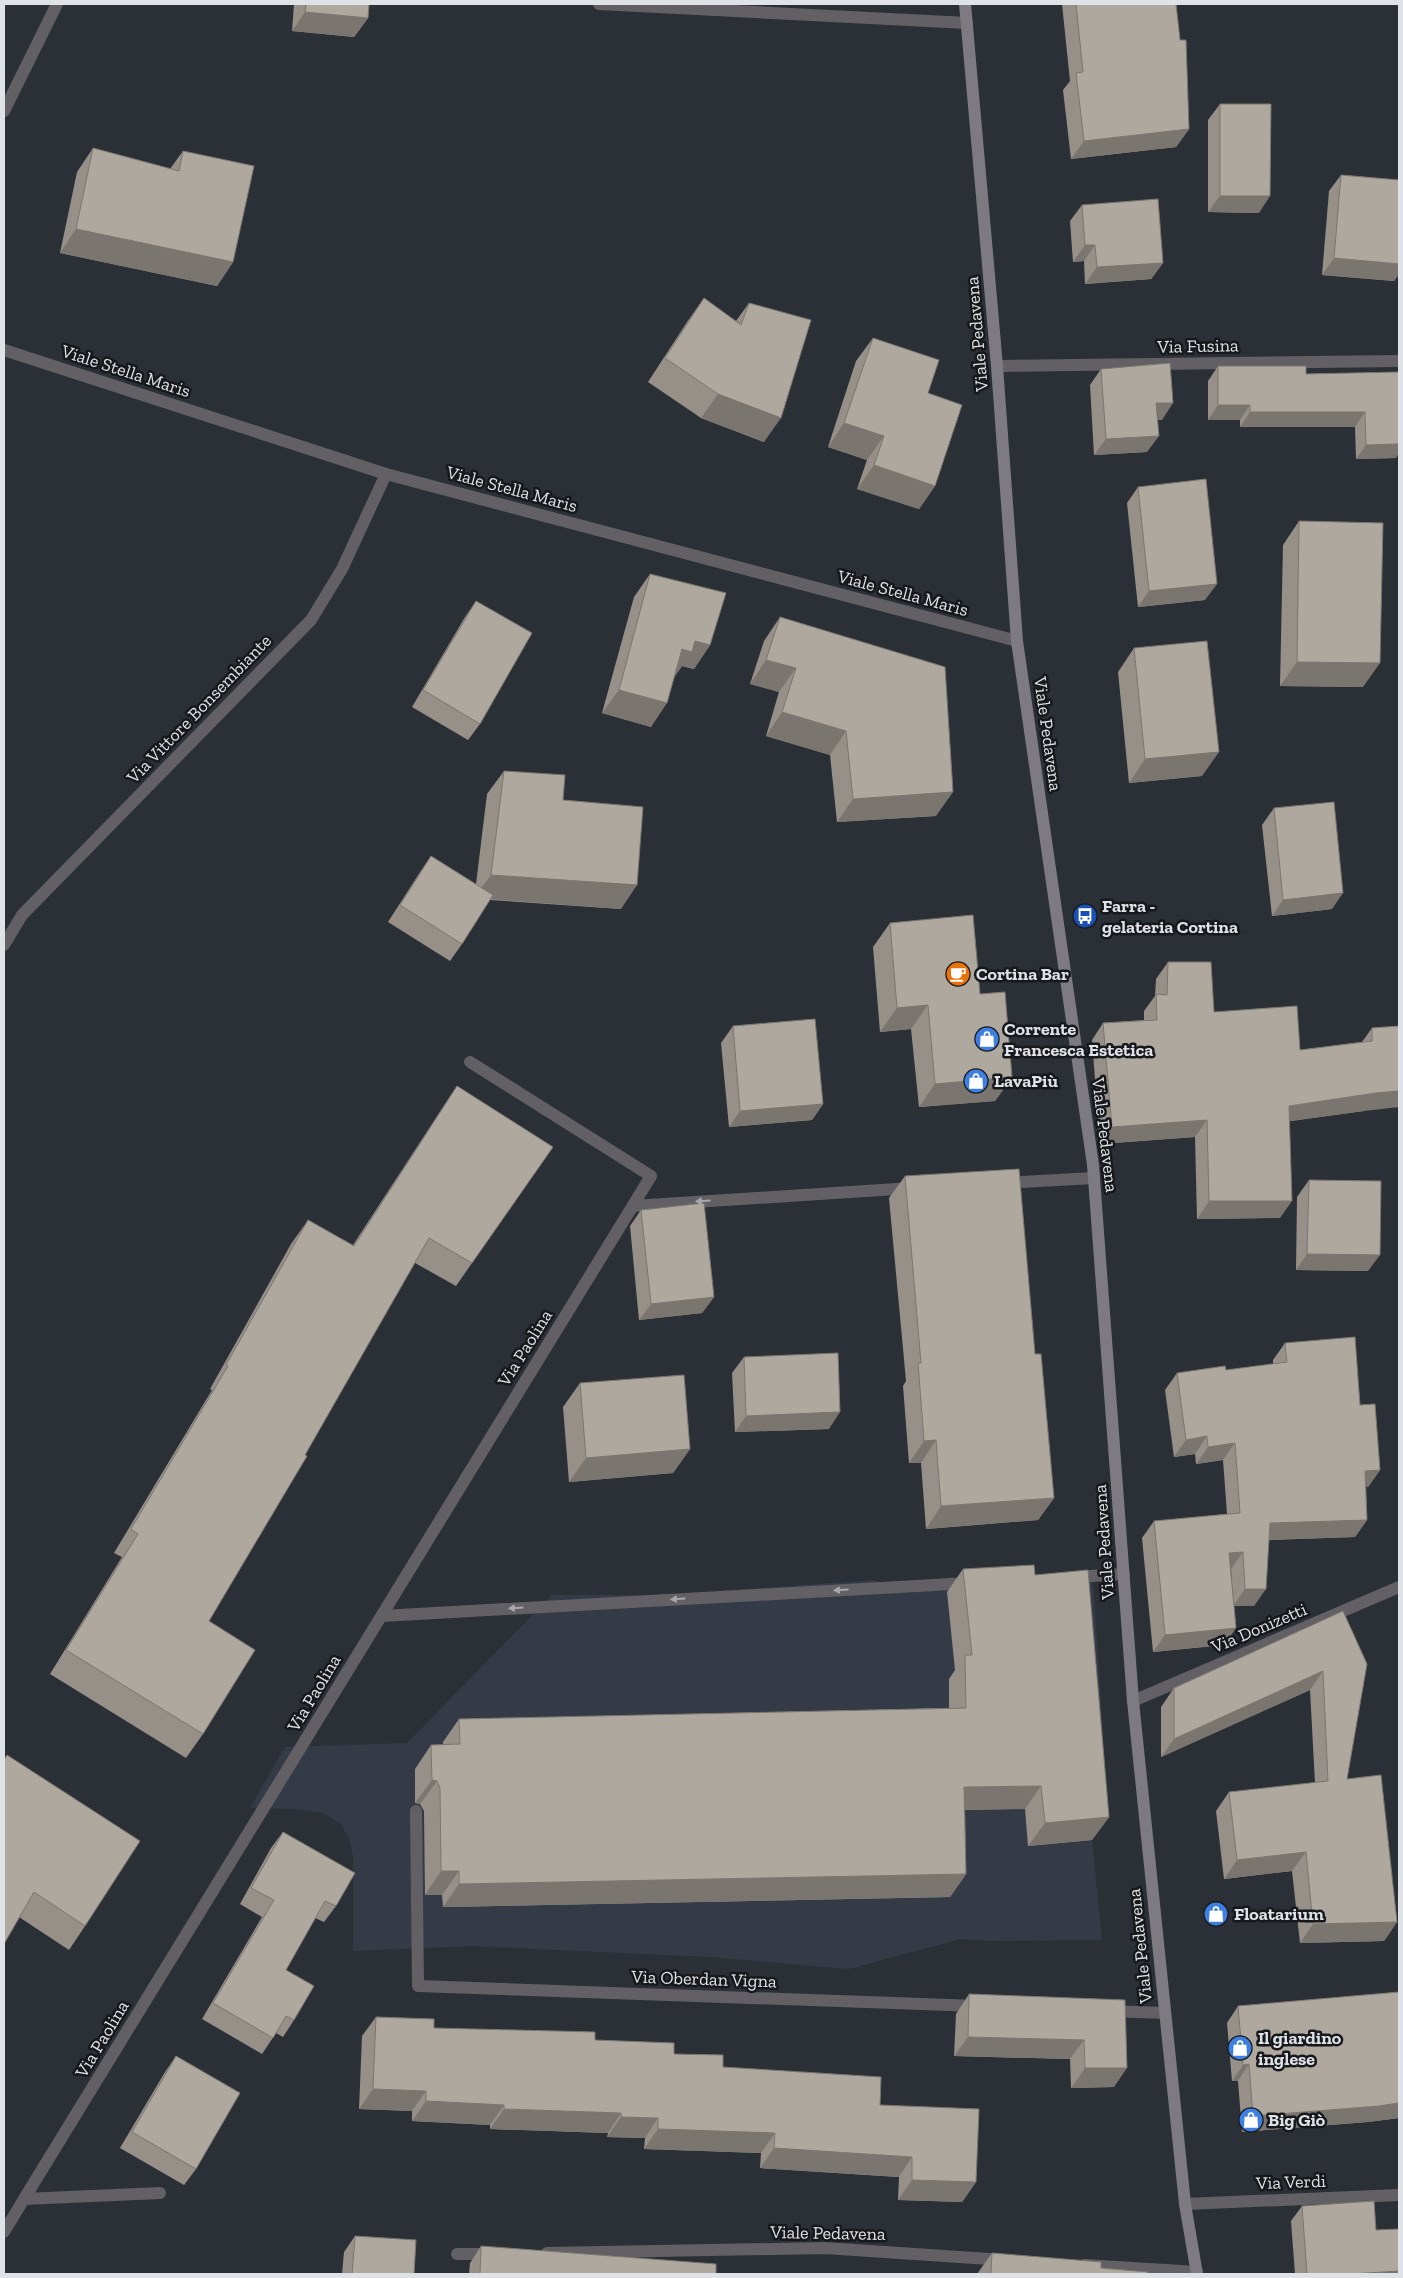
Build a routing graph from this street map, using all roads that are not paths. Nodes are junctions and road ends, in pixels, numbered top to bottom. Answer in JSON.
{"nodes":[{"id":1,"x":58,"y":4,"type":"edge"},
{"id":2,"x":599,"y":4,"type":"edge"},
{"id":3,"x":965,"y":4,"type":"edge"},
{"id":4,"x":967,"y":22,"type":"junction"},
{"id":5,"x":4,"y":111,"type":"edge"},
{"id":6,"x":4,"y":350,"type":"edge"},
{"id":7,"x":1399,"y":361,"type":"edge"},
{"id":8,"x":997,"y":366,"type":"junction"},
{"id":9,"x":386,"y":474,"type":"junction"},
{"id":10,"x":1017,"y":641,"type":"junction"},
{"id":11,"x":4,"y":945,"type":"edge"},
{"id":12,"x":470,"y":1062,"type":"dead end"},
{"id":13,"x":1094,"y":1178,"type":"junction"},
{"id":14,"x":986,"y":1184,"type":"edge"},
{"id":15,"x":928,"y":1188,"type":"edge"},
{"id":16,"x":633,"y":1206,"type":"junction"},
{"id":17,"x":1124,"y":1574,"type":"junction"},
{"id":18,"x":1065,"y":1578,"type":"edge"},
{"id":19,"x":977,"y":1582,"type":"edge"},
{"id":20,"x":1399,"y":1587,"type":"edge"},
{"id":21,"x":382,"y":1616,"type":"junction"},
{"id":22,"x":1133,"y":1701,"type":"junction"},
{"id":23,"x":416,"y":1811,"type":"dead end"},
{"id":24,"x":986,"y":2007,"type":"edge"},
{"id":25,"x":1095,"y":2010,"type":"edge"},
{"id":26,"x":1165,"y":2013,"type":"junction"},
{"id":27,"x":160,"y":2193,"type":"dead end"},
{"id":28,"x":1399,"y":2195,"type":"edge"},
{"id":29,"x":24,"y":2199,"type":"junction"},
{"id":30,"x":1185,"y":2204,"type":"junction"},
{"id":31,"x":4,"y":2232,"type":"edge"},
{"id":32,"x":507,"y":2253,"type":"edge"},
{"id":33,"x":537,"y":2253,"type":"edge"},
{"id":34,"x":457,"y":2254,"type":"dead end"},
{"id":35,"x":1021,"y":2260,"type":"edge"},
{"id":36,"x":1070,"y":2264,"type":"edge"},
{"id":37,"x":1197,"y":2273,"type":"edge"}],
"edges":[{"from":1,"to":5,"type":"street"},
{"from":2,"to":4,"type":"street"},
{"from":3,"to":4,"type":"main road","name":"Viale Pedavena"},
{"from":4,"to":8,"type":"main road","name":"Viale Pedavena"},
{"from":6,"to":9,"type":"street","name":"Viale Stella Maris"},
{"from":7,"to":8,"type":"street","name":"Via Fusina"},
{"from":8,"to":10,"type":"main road","name":"Viale Pedavena"},
{"from":9,"to":10,"type":"street","name":"Viale Stella Maris"},
{"from":9,"to":11,"type":"street","name":"Via Vittore Bonsembiante"},
{"from":10,"to":13,"type":"main road","name":"Viale Pedavena"},
{"from":12,"to":16,"type":"street","name":"Via Paolina"},
{"from":13,"to":14,"type":"street"},
{"from":13,"to":17,"type":"main road","name":"Viale Pedavena"},
{"from":15,"to":16,"type":"street","one_way":true},
{"from":16,"to":21,"type":"street","name":"Via Paolina"},
{"from":17,"to":18,"type":"street"},
{"from":17,"to":22,"type":"main road","name":"Viale Pedavena"},
{"from":19,"to":21,"type":"street","one_way":true},
{"from":20,"to":22,"type":"street","name":"Via Donizetti"},
{"from":21,"to":29,"type":"street","name":"Via Paolina"},
{"from":22,"to":26,"type":"main road","name":"Viale Pedavena"},
{"from":23,"to":24,"type":"street","name":"Via Oberdan Vigna"},
{"from":25,"to":26,"type":"street"},
{"from":26,"to":30,"type":"main road","name":"Viale Pedavena"},
{"from":27,"to":29,"type":"street"},
{"from":28,"to":30,"type":"street","name":"Via Verdi"},
{"from":29,"to":31,"type":"street","name":"Via Paolina"},
{"from":30,"to":37,"type":"main road","name":"Viale Pedavena"},
{"from":32,"to":34,"type":"street"},
{"from":33,"to":35,"type":"street","name":"Viale Pedavena"},
{"from":36,"to":37,"type":"street","name":"Viale Pedavena"}]}
